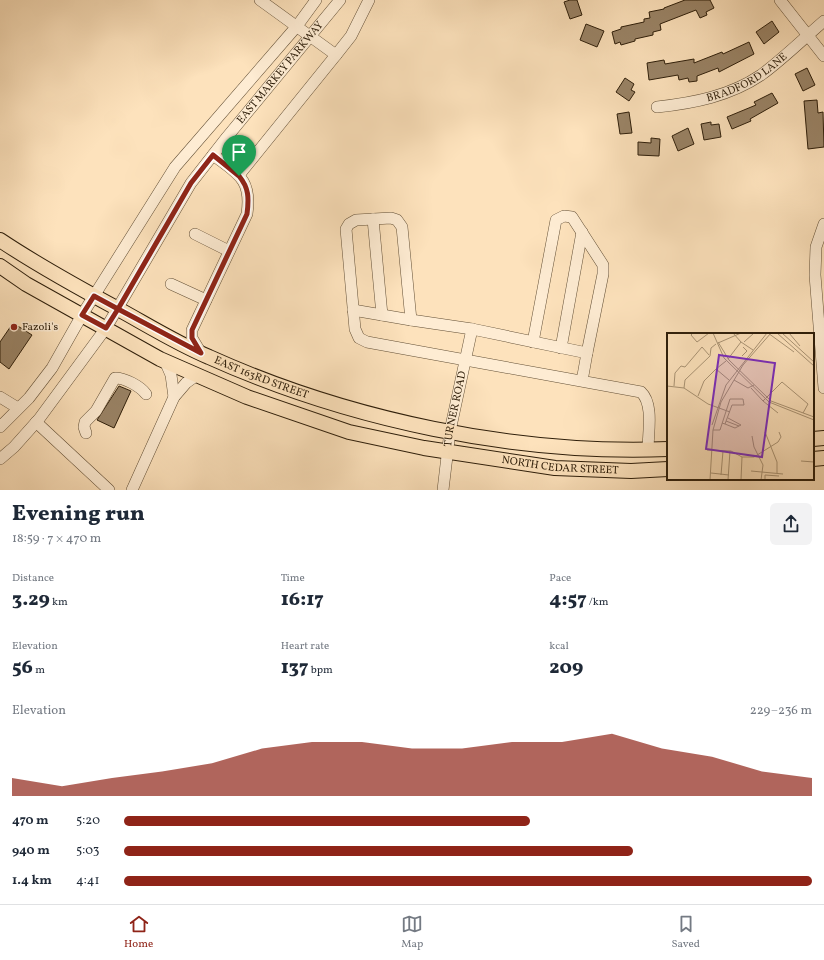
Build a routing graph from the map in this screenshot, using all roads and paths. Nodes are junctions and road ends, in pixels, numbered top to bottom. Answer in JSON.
{"nodes":[{"id":1,"x":260,"y":0,"type":"edge"},
{"id":2,"x":316,"y":0,"type":"edge"},
{"id":3,"x":340,"y":0,"type":"edge"},
{"id":4,"x":369,"y":0,"type":"edge"},
{"id":5,"x":780,"y":0,"type":"edge"},
{"id":6,"x":824,"y":21,"type":"edge"},
{"id":7,"x":297,"y":26,"type":"junction"},
{"id":8,"x":310,"y":35,"type":"junction"},
{"id":9,"x":808,"y":35,"type":"junction"},
{"id":10,"x":336,"y":55,"type":"junction"},
{"id":11,"x":824,"y":56,"type":"edge"},
{"id":12,"x":657,"y":107,"type":"dead end"},
{"id":13,"x":213,"y":155,"type":"junction"},
{"id":14,"x":239,"y":176,"type":"junction"},
{"id":15,"x":374,"y":219,"type":"junction"},
{"id":16,"x":824,"y":224,"type":"edge"},
{"id":17,"x":582,"y":232,"type":"junction"},
{"id":18,"x":195,"y":234,"type":"dead end"},
{"id":19,"x":0,"y":240,"type":"edge"},
{"id":20,"x":229,"y":251,"type":"junction"},
{"id":21,"x":0,"y":266,"type":"edge"},
{"id":22,"x":820,"y":278,"type":"edge"},
{"id":23,"x":171,"y":284,"type":"dead end"},
{"id":24,"x":94,"y":296,"type":"junction"},
{"id":25,"x":206,"y":300,"type":"junction"},
{"id":26,"x":118,"y":309,"type":"junction"},
{"id":27,"x":354,"y":310,"type":"junction"},
{"id":28,"x":82,"y":315,"type":"junction"},
{"id":29,"x":382,"y":315,"type":"junction"},
{"id":30,"x":411,"y":320,"type":"junction"},
{"id":31,"x":106,"y":328,"type":"junction"},
{"id":32,"x":472,"y":329,"type":"junction"},
{"id":33,"x":533,"y":342,"type":"junction"},
{"id":34,"x":822,"y":342,"type":"edge"},
{"id":35,"x":561,"y":348,"type":"junction"},
{"id":36,"x":201,"y":353,"type":"junction"},
{"id":37,"x":587,"y":353,"type":"junction"},
{"id":38,"x":466,"y":360,"type":"junction"},
{"id":39,"x":165,"y":361,"type":"junction"},
{"id":40,"x":197,"y":375,"type":"junction"},
{"id":41,"x":582,"y":381,"type":"junction"},
{"id":42,"x":824,"y":388,"type":"edge"},
{"id":43,"x":146,"y":394,"type":"dead end"},
{"id":44,"x":0,"y":397,"type":"edge"},
{"id":45,"x":174,"y":397,"type":"junction"},
{"id":46,"x":18,"y":408,"type":"junction"},
{"id":47,"x":36,"y":422,"type":"junction"},
{"id":48,"x":0,"y":427,"type":"edge"},
{"id":49,"x":452,"y":431,"type":"junction"},
{"id":50,"x":86,"y":433,"type":"dead end"},
{"id":51,"x":824,"y":438,"type":"edge"},
{"id":52,"x":814,"y":439,"type":"edge"},
{"id":53,"x":667,"y":449,"type":"edge"},
{"id":54,"x":648,"y":450,"type":"junction"},
{"id":55,"x":450,"y":453,"type":"junction"},
{"id":56,"x":824,"y":458,"type":"edge"},
{"id":57,"x":0,"y":459,"type":"edge"},
{"id":58,"x":814,"y":459,"type":"edge"},
{"id":59,"x":667,"y":469,"type":"edge"},
{"id":60,"x":109,"y":490,"type":"edge"},
{"id":61,"x":132,"y":490,"type":"edge"},
{"id":62,"x":443,"y":490,"type":"edge"}],
"edges":[{"from":1,"to":7,"type":"street"},
{"from":2,"to":7,"type":"street","name":"EAST MARKEY PARKWAY"},
{"from":3,"to":8,"type":"street","name":"EAST MARKEY PARKWAY"},
{"from":4,"to":10,"type":"street"},
{"from":5,"to":9,"type":"street"},
{"from":6,"to":9,"type":"street","name":"BRADFORD LANE"},
{"from":7,"to":8,"type":"street"},
{"from":7,"to":24,"type":"street","name":"EAST MARKEY PARKWAY"},
{"from":8,"to":10,"type":"street"},
{"from":8,"to":13,"type":"street","name":"EAST MARKEY PARKWAY"},
{"from":9,"to":11,"type":"street"},
{"from":9,"to":12,"type":"street","name":"BRADFORD LANE"},
{"from":10,"to":14,"type":"street"},
{"from":13,"to":14,"type":"street"},
{"from":13,"to":26,"type":"street","name":"EAST MARKEY PARKWAY"},
{"from":14,"to":20,"type":"street"},
{"from":15,"to":27,"type":"street"},
{"from":15,"to":29,"type":"street"},
{"from":15,"to":30,"type":"street"},
{"from":16,"to":22,"type":"street"},
{"from":17,"to":33,"type":"street"},
{"from":17,"to":35,"type":"street"},
{"from":17,"to":37,"type":"street"},
{"from":18,"to":20,"type":"street"},
{"from":19,"to":24,"type":"main road","name":"EAST 163RD STREET"},
{"from":20,"to":25,"type":"street"},
{"from":21,"to":28,"type":"main road","name":"EAST 163RD STREET"},
{"from":22,"to":34,"type":"street"},
{"from":23,"to":25,"type":"street"},
{"from":24,"to":26,"type":"main road","name":"EAST 163RD STREET"},
{"from":24,"to":28,"type":"street","name":"EAST MARKEY PARKWAY"},
{"from":25,"to":36,"type":"street"},
{"from":26,"to":31,"type":"street","name":"EAST MARKEY PARKWAY"},
{"from":26,"to":36,"type":"main road","name":"EAST 163RD STREET"},
{"from":27,"to":29,"type":"street"},
{"from":27,"to":38,"type":"street"},
{"from":28,"to":31,"type":"main road","name":"EAST 163RD STREET"},
{"from":28,"to":46,"type":"street","name":"EAST MARKEY PARKWAY"},
{"from":29,"to":30,"type":"street"},
{"from":30,"to":32,"type":"street"},
{"from":31,"to":39,"type":"main road","name":"EAST 163RD STREET"},
{"from":31,"to":47,"type":"street","name":"EAST MARKEY PARKWAY"},
{"from":32,"to":33,"type":"street"},
{"from":32,"to":38,"type":"street","name":"TURNER ROAD"},
{"from":33,"to":35,"type":"street"},
{"from":34,"to":42,"type":"street"},
{"from":35,"to":37,"type":"street"},
{"from":36,"to":49,"type":"main road","name":"EAST 163RD STREET"},
{"from":37,"to":41,"type":"street"},
{"from":38,"to":41,"type":"street"},
{"from":38,"to":49,"type":"street","name":"TURNER ROAD"},
{"from":39,"to":40,"type":"main road","name":"EAST 163RD STREET"},
{"from":39,"to":45,"type":"street"},
{"from":40,"to":45,"type":"street"},
{"from":40,"to":55,"type":"main road","name":"EAST 163RD STREET"},
{"from":41,"to":54,"type":"street"},
{"from":43,"to":50,"type":"street"},
{"from":44,"to":46,"type":"street"},
{"from":45,"to":61,"type":"street"},
{"from":46,"to":48,"type":"street","name":"EAST MARKEY PARKWAY"},
{"from":47,"to":57,"type":"street","name":"EAST MARKEY PARKWAY"},
{"from":47,"to":60,"type":"street"},
{"from":49,"to":54,"type":"main road","name":"NORTH CEDAR STREET"},
{"from":49,"to":55,"type":"street","name":"TURNER ROAD"},
{"from":51,"to":52,"type":"main road"},
{"from":53,"to":54,"type":"main road","name":"NORTH CEDAR STREET"},
{"from":55,"to":59,"type":"main road","name":"NORTH CEDAR STREET"},
{"from":55,"to":62,"type":"street","name":"TURNER ROAD"},
{"from":56,"to":58,"type":"main road"}]}
